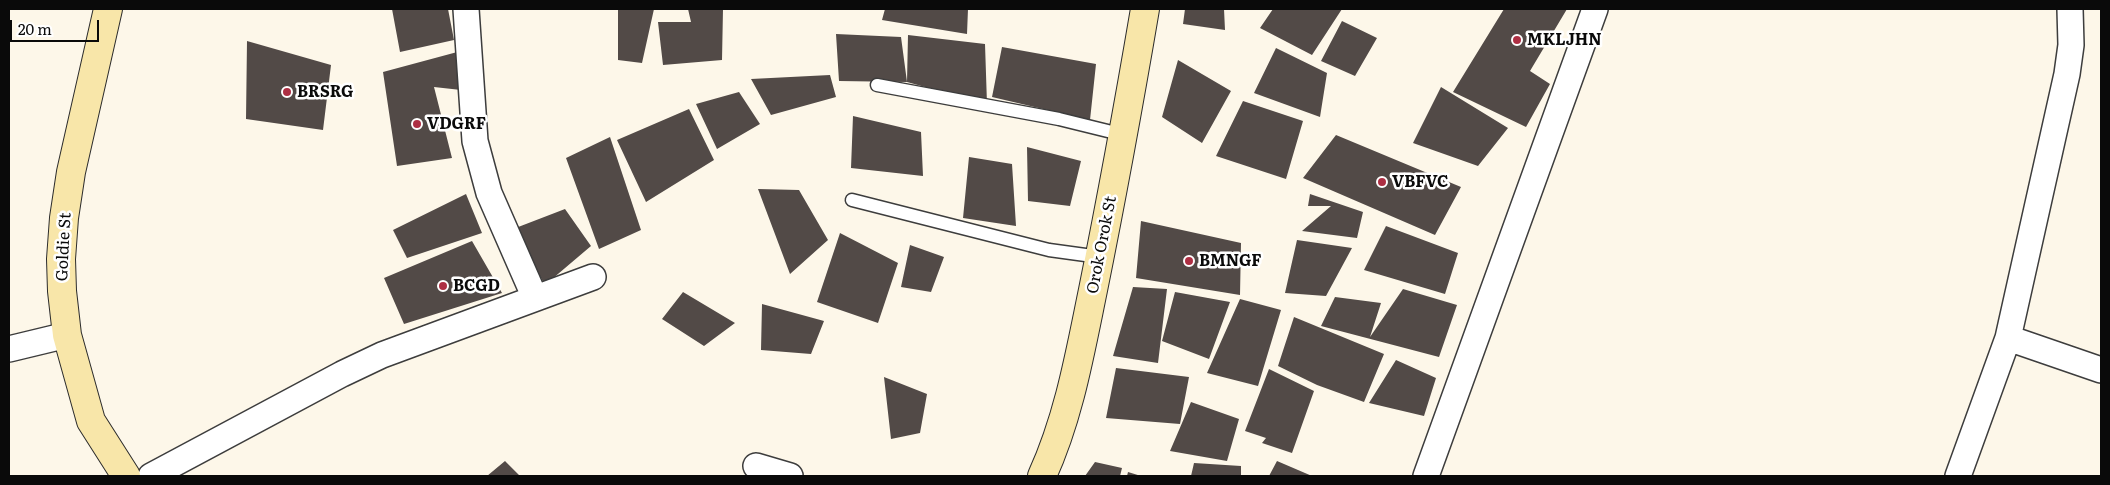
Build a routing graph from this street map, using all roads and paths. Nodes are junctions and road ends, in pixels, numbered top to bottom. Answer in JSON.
{"nodes":[{"id":1,"x":108,"y":9,"type":"edge"},
{"id":2,"x":466,"y":9,"type":"edge"},
{"id":3,"x":1145,"y":9,"type":"edge"},
{"id":4,"x":1595,"y":9,"type":"edge"},
{"id":5,"x":2070,"y":9,"type":"edge"},
{"id":6,"x":877,"y":85,"type":"dead end"},
{"id":7,"x":1124,"y":135,"type":"junction"},
{"id":8,"x":852,"y":200,"type":"dead end"},
{"id":9,"x":1100,"y":257,"type":"junction"},
{"id":10,"x":592,"y":277,"type":"dead end"},
{"id":11,"x":536,"y":298,"type":"junction"},
{"id":12,"x":68,"y":335,"type":"junction"},
{"id":13,"x":2008,"y":338,"type":"junction"},
{"id":14,"x":9,"y":349,"type":"edge"},
{"id":15,"x":2101,"y":370,"type":"edge"},
{"id":16,"x":756,"y":466,"type":"dead end"},
{"id":17,"x":126,"y":476,"type":"edge"},
{"id":18,"x":151,"y":476,"type":"edge"},
{"id":19,"x":790,"y":476,"type":"edge"},
{"id":20,"x":1042,"y":476,"type":"edge"},
{"id":21,"x":1426,"y":476,"type":"edge"},
{"id":22,"x":1958,"y":476,"type":"edge"}],
"edges":[{"from":1,"to":12,"type":"street","name":"Goldie St"},
{"from":2,"to":11,"type":"street"},
{"from":3,"to":7,"type":"street","name":"Orok Orok St"},
{"from":4,"to":21,"type":"street"},
{"from":5,"to":13,"type":"street"},
{"from":6,"to":7,"type":"lane"},
{"from":7,"to":9,"type":"street","name":"Orok Orok St"},
{"from":8,"to":9,"type":"lane"},
{"from":9,"to":20,"type":"street","name":"Orok Orok St"},
{"from":10,"to":11,"type":"street"},
{"from":11,"to":18,"type":"street"},
{"from":12,"to":14,"type":"street"},
{"from":12,"to":17,"type":"street","name":"Goldie St"},
{"from":13,"to":15,"type":"street"},
{"from":13,"to":22,"type":"street"},
{"from":16,"to":19,"type":"street"}]}
